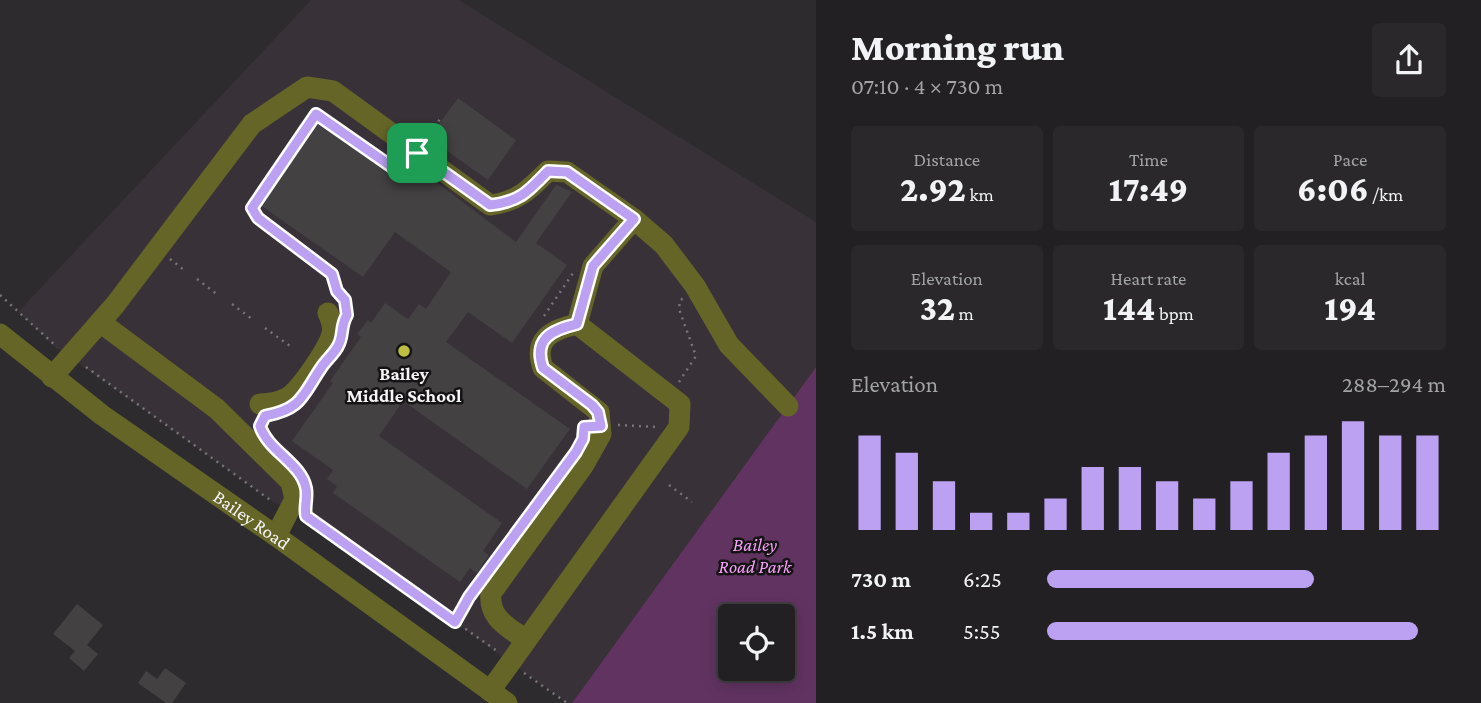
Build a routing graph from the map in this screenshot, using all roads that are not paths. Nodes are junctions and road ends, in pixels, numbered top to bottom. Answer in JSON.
{"nodes":[{"id":1,"x":634,"y":219,"type":"junction"},
{"id":2,"x":337,"y":314,"type":"road end"},
{"id":3,"x":100,"y":322,"type":"junction"},
{"id":4,"x":577,"y":324,"type":"junction"},
{"id":5,"x":0,"y":334,"type":"edge"},
{"id":6,"x":52,"y":377,"type":"junction"},
{"id":7,"x":788,"y":406,"type":"dead end"},
{"id":8,"x":240,"y":430,"type":"junction"},
{"id":9,"x":276,"y":536,"type":"junction"},
{"id":10,"x":527,"y":640,"type":"junction"},
{"id":11,"x":499,"y":697,"type":"edge"}],
"edges":[{"from":1,"to":3,"type":"street"},
{"from":1,"to":4,"type":"street"},
{"from":1,"to":7,"type":"street"},
{"from":2,"to":8,"type":"street"},
{"from":3,"to":6,"type":"street"},
{"from":3,"to":8,"type":"street"},
{"from":4,"to":10,"type":"street"},
{"from":4,"to":10,"type":"street"},
{"from":5,"to":6,"type":"street","name":"Bailey Road"},
{"from":6,"to":9,"type":"street","name":"Bailey Road"},
{"from":8,"to":9,"type":"street"},
{"from":9,"to":11,"type":"street","name":"Bailey Road"},
{"from":10,"to":11,"type":"street"}]}
